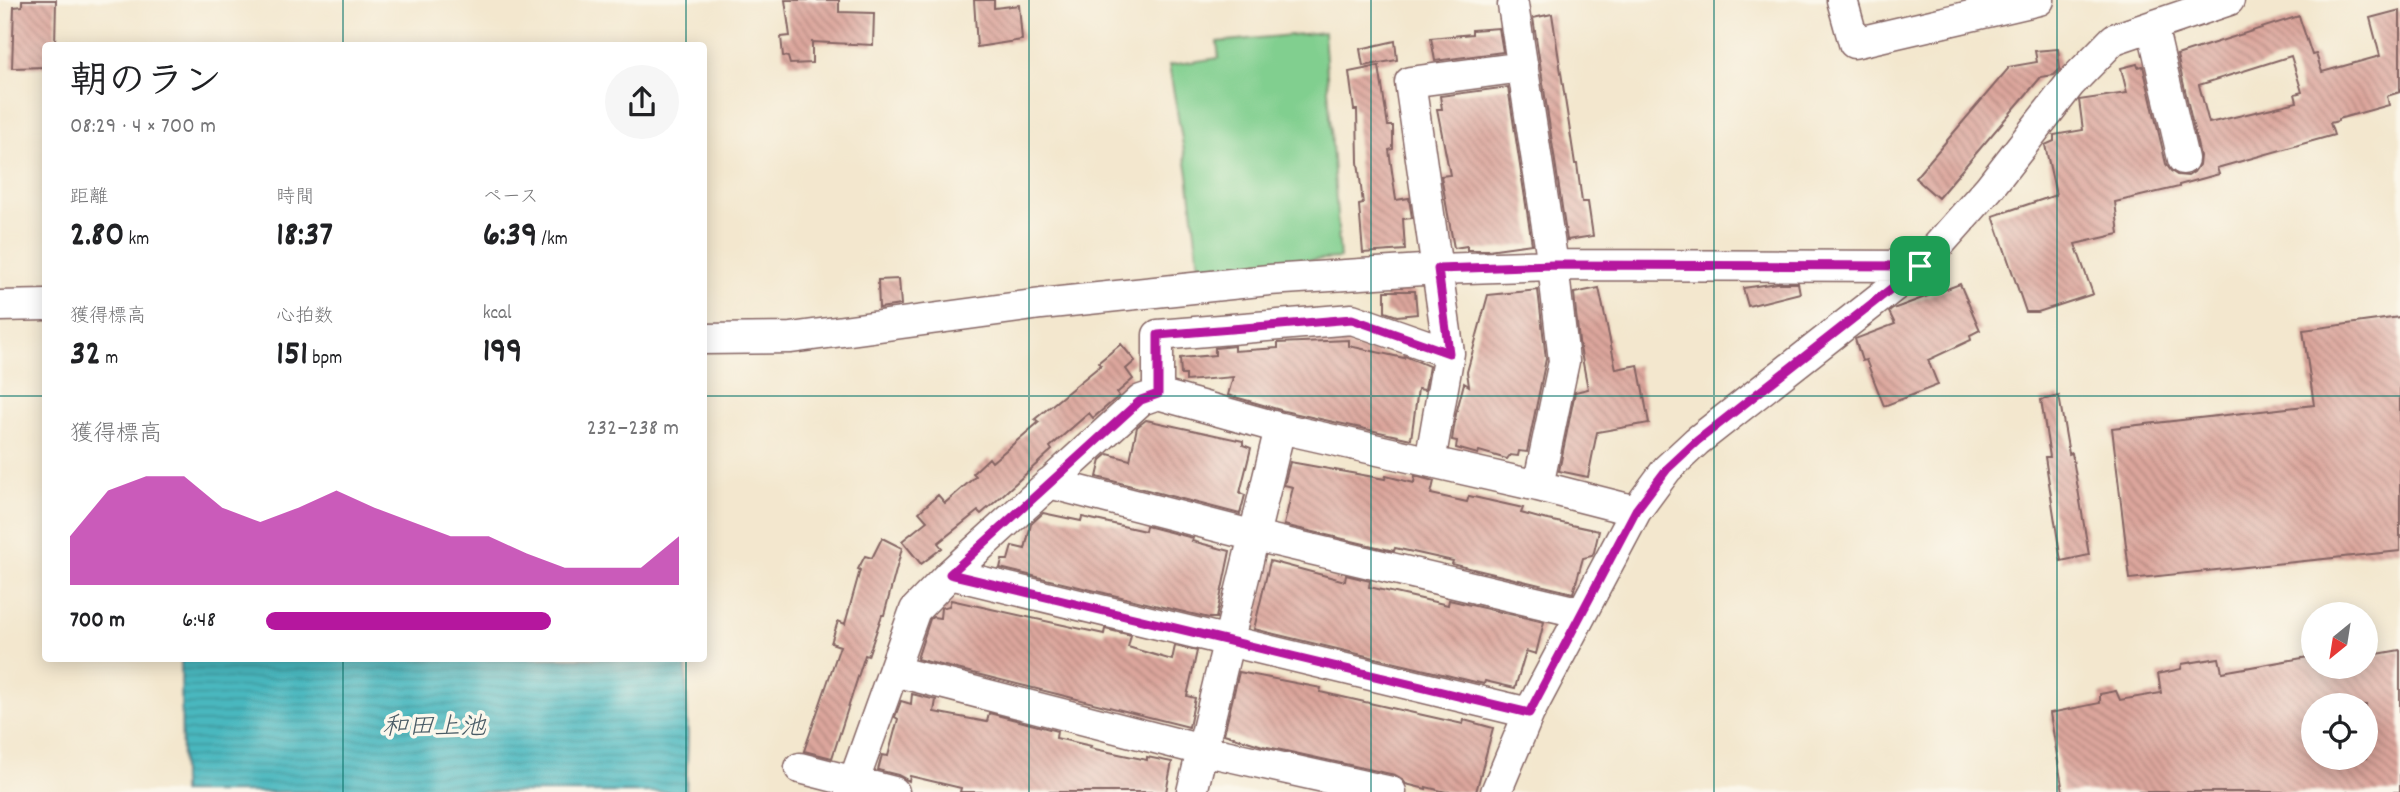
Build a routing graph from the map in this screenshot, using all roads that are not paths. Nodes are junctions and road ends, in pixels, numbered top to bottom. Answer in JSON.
{"nodes":[{"id":1,"x":1842,"y":0,"type":"edge"},
{"id":2,"x":2039,"y":0,"type":"edge"},
{"id":3,"x":2229,"y":0,"type":"edge"},
{"id":4,"x":1513,"y":5,"type":"dead end"},
{"id":5,"x":2152,"y":26,"type":"junction"},
{"id":6,"x":1522,"y":67,"type":"junction"},
{"id":7,"x":2183,"y":159,"type":"dead end"},
{"id":8,"x":1553,"y":265,"type":"junction"},
{"id":9,"x":1920,"y":266,"type":"junction"},
{"id":10,"x":1438,"y":269,"type":"junction"},
{"id":11,"x":42,"y":305,"type":"edge"},
{"id":12,"x":0,"y":306,"type":"edge"},
{"id":13,"x":707,"y":339,"type":"edge"},
{"id":14,"x":1449,"y":353,"type":"junction"},
{"id":15,"x":1158,"y":394,"type":"junction"},
{"id":16,"x":1280,"y":428,"type":"junction"},
{"id":17,"x":1430,"y":462,"type":"junction"},
{"id":18,"x":1049,"y":483,"type":"junction"},
{"id":19,"x":1538,"y":486,"type":"junction"},
{"id":20,"x":1636,"y":510,"type":"junction"},
{"id":21,"x":1255,"y":536,"type":"junction"},
{"id":22,"x":950,"y":574,"type":"junction"},
{"id":23,"x":1582,"y":613,"type":"junction"},
{"id":24,"x":1228,"y":642,"type":"junction"},
{"id":25,"x":894,"y":671,"type":"junction"},
{"id":26,"x":1529,"y":713,"type":"junction"},
{"id":27,"x":1202,"y":750,"type":"junction"},
{"id":28,"x":800,"y":768,"type":"dead end"},
{"id":29,"x":852,"y":787,"type":"edge"},
{"id":30,"x":894,"y":792,"type":"edge"},
{"id":31,"x":1192,"y":792,"type":"edge"},
{"id":32,"x":1391,"y":792,"type":"edge"},
{"id":33,"x":1496,"y":792,"type":"edge"}],
"edges":[{"from":1,"to":2,"type":"street"},
{"from":3,"to":5,"type":"street"},
{"from":4,"to":6,"type":"street"},
{"from":5,"to":7,"type":"street"},
{"from":5,"to":9,"type":"street"},
{"from":6,"to":8,"type":"street"},
{"from":6,"to":10,"type":"street"},
{"from":8,"to":9,"type":"street"},
{"from":8,"to":10,"type":"street"},
{"from":8,"to":19,"type":"street"},
{"from":9,"to":20,"type":"street"},
{"from":10,"to":13,"type":"street"},
{"from":10,"to":14,"type":"street"},
{"from":11,"to":12,"type":"street"},
{"from":14,"to":15,"type":"street"},
{"from":14,"to":17,"type":"street"},
{"from":15,"to":16,"type":"street"},
{"from":15,"to":18,"type":"street"},
{"from":16,"to":17,"type":"street"},
{"from":16,"to":21,"type":"street"},
{"from":17,"to":19,"type":"street"},
{"from":18,"to":21,"type":"street"},
{"from":18,"to":22,"type":"street"},
{"from":19,"to":20,"type":"street"},
{"from":20,"to":23,"type":"street"},
{"from":21,"to":23,"type":"street"},
{"from":21,"to":24,"type":"street"},
{"from":22,"to":24,"type":"street"},
{"from":22,"to":25,"type":"street"},
{"from":23,"to":26,"type":"street"},
{"from":24,"to":26,"type":"street"},
{"from":24,"to":27,"type":"street"},
{"from":25,"to":27,"type":"street"},
{"from":25,"to":29,"type":"street"},
{"from":26,"to":33,"type":"street"},
{"from":27,"to":31,"type":"street"},
{"from":27,"to":32,"type":"street"},
{"from":28,"to":29,"type":"street"},
{"from":29,"to":30,"type":"street"}]}
